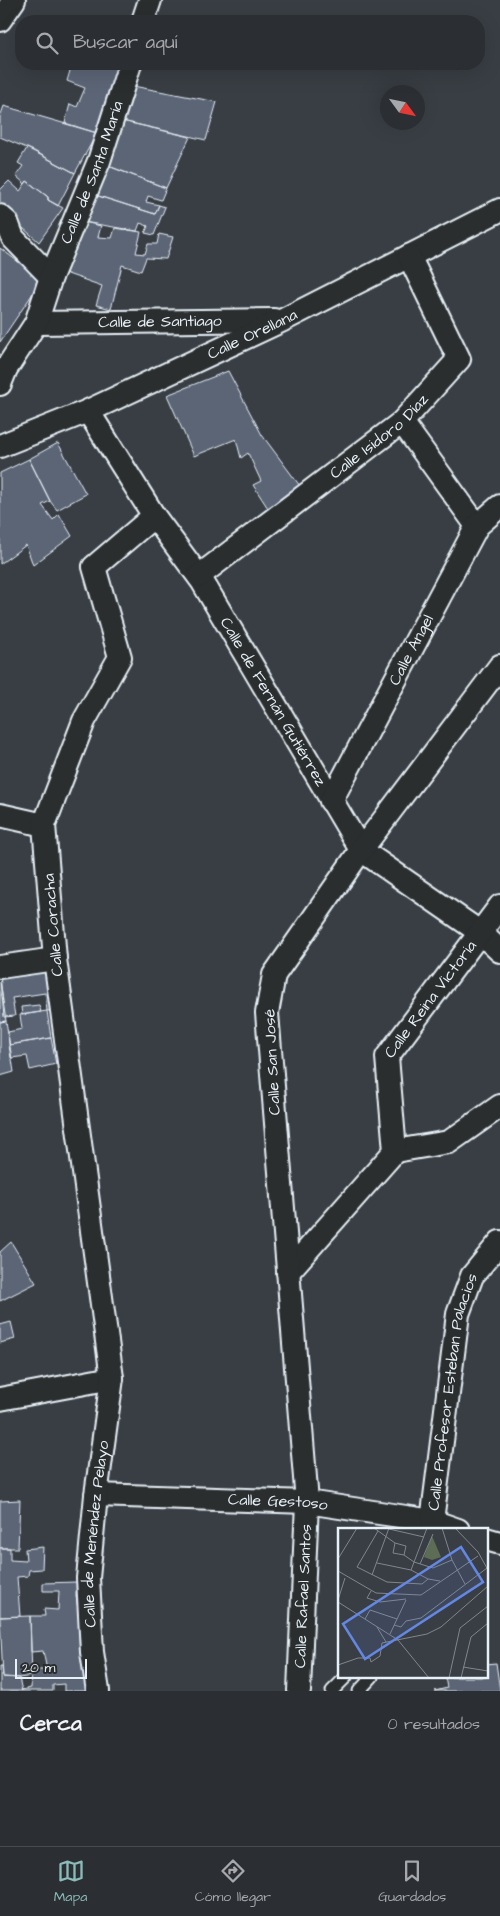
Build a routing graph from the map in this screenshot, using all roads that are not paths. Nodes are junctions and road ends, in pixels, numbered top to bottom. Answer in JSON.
{"nodes":[{"id":1,"x":14,"y":0,"type":"edge"},
{"id":2,"x":150,"y":0,"type":"edge"},
{"id":3,"x":145,"y":15,"type":"edge"},
{"id":4,"x":0,"y":20,"type":"edge"},
{"id":5,"x":128,"y":70,"type":"edge"},
{"id":6,"x":500,"y":210,"type":"edge"},
{"id":7,"x":0,"y":216,"type":"edge"},
{"id":8,"x":408,"y":256,"type":"junction"},
{"id":9,"x":51,"y":278,"type":"junction"},
{"id":10,"x":283,"y":320,"type":"junction"},
{"id":11,"x":36,"y":323,"type":"junction"},
{"id":12,"x":0,"y":384,"type":"edge"},
{"id":13,"x":88,"y":410,"type":"junction"},
{"id":14,"x":402,"y":422,"type":"junction"},
{"id":15,"x":0,"y":446,"type":"edge"},
{"id":16,"x":500,"y":506,"type":"edge"},
{"id":17,"x":154,"y":516,"type":"junction"},
{"id":18,"x":477,"y":526,"type":"junction"},
{"id":19,"x":199,"y":576,"type":"junction"},
{"id":20,"x":500,"y":666,"type":"edge"},
{"id":21,"x":332,"y":800,"type":"junction"},
{"id":22,"x":0,"y":815,"type":"edge"},
{"id":23,"x":44,"y":825,"type":"junction"},
{"id":24,"x":361,"y":850,"type":"junction"},
{"id":25,"x":500,"y":906,"type":"edge"},
{"id":26,"x":481,"y":933,"type":"junction"},
{"id":27,"x":500,"y":951,"type":"edge"},
{"id":28,"x":55,"y":959,"type":"junction"},
{"id":29,"x":0,"y":966,"type":"edge"},
{"id":30,"x":500,"y":1106,"type":"edge"},
{"id":31,"x":395,"y":1151,"type":"junction"},
{"id":32,"x":500,"y":1242,"type":"edge"},
{"id":33,"x":288,"y":1272,"type":"junction"},
{"id":34,"x":112,"y":1378,"type":"junction"},
{"id":35,"x":0,"y":1399,"type":"edge"},
{"id":36,"x":96,"y":1495,"type":"junction"},
{"id":37,"x":307,"y":1502,"type":"junction"},
{"id":38,"x":432,"y":1521,"type":"junction"},
{"id":39,"x":452,"y":1528,"type":"edge"},
{"id":40,"x":345,"y":1678,"type":"edge"},
{"id":41,"x":371,"y":1678,"type":"edge"},
{"id":42,"x":98,"y":1691,"type":"edge"},
{"id":43,"x":299,"y":1691,"type":"edge"},
{"id":44,"x":332,"y":1691,"type":"edge"},
{"id":45,"x":359,"y":1691,"type":"edge"}],
"edges":[{"from":1,"to":4,"type":"street"},
{"from":2,"to":3,"type":"street"},
{"from":5,"to":9,"type":"street","name":"Calle de Santa María"},
{"from":6,"to":8,"type":"street","name":"Calle Orellana"},
{"from":7,"to":9,"type":"street"},
{"from":8,"to":10,"type":"street","name":"Calle Orellana"},
{"from":8,"to":14,"type":"street","name":"Calle Isidoro Díaz"},
{"from":9,"to":11,"type":"street","name":"Calle de Santa María"},
{"from":10,"to":11,"type":"street","name":"Calle de Santiago"},
{"from":10,"to":13,"type":"street","name":"Calle Orellana"},
{"from":11,"to":12,"type":"street","name":"Calle de Santa María"},
{"from":13,"to":15,"type":"street","name":"Calle Orellana"},
{"from":13,"to":17,"type":"street","name":"Calle de Fernán Gutiérrez"},
{"from":14,"to":18,"type":"street"},
{"from":14,"to":19,"type":"street","name":"Calle Isidoro Díaz"},
{"from":16,"to":18,"type":"street","name":"Calle Ángel"},
{"from":17,"to":19,"type":"street","name":"Calle de Fernán Gutiérrez"},
{"from":17,"to":23,"type":"street","name":"Calle Coracha"},
{"from":18,"to":21,"type":"street","name":"Calle Ángel"},
{"from":19,"to":21,"type":"street","name":"Calle de Fernán Gutiérrez"},
{"from":20,"to":24,"type":"street","name":"Calle San José"},
{"from":21,"to":24,"type":"street","name":"Calle de Fernán Gutiérrez"},
{"from":22,"to":23,"type":"street"},
{"from":23,"to":28,"type":"street","name":"Calle Coracha"},
{"from":24,"to":26,"type":"street","name":"Calle de Fernán Gutiérrez"},
{"from":24,"to":33,"type":"street","name":"Calle San José"},
{"from":25,"to":26,"type":"street","name":"Calle Reina Victoria"},
{"from":26,"to":27,"type":"street","name":"Calle de Fernán Gutiérrez"},
{"from":26,"to":31,"type":"street","name":"Calle Reina Victoria"},
{"from":28,"to":29,"type":"street"},
{"from":28,"to":34,"type":"street","name":"Calle Coracha"},
{"from":30,"to":31,"type":"street"},
{"from":31,"to":33,"type":"street"},
{"from":32,"to":38,"type":"street","name":"Calle Profesor Esteban Palacios"},
{"from":33,"to":37,"type":"street","name":"Calle San José"},
{"from":34,"to":35,"type":"street"},
{"from":34,"to":36,"type":"street","name":"Calle de Menéndez Pelayo"},
{"from":36,"to":37,"type":"street","name":"Calle Gestoso"},
{"from":36,"to":42,"type":"street","name":"Calle de Menéndez Pelayo"},
{"from":37,"to":38,"type":"street","name":"Calle Gestoso"},
{"from":37,"to":43,"type":"street","name":"Calle Rafael Santos"},
{"from":38,"to":39,"type":"street","name":"Calle Gestoso"},
{"from":40,"to":44,"type":"lane"},
{"from":41,"to":45,"type":"lane"}]}
